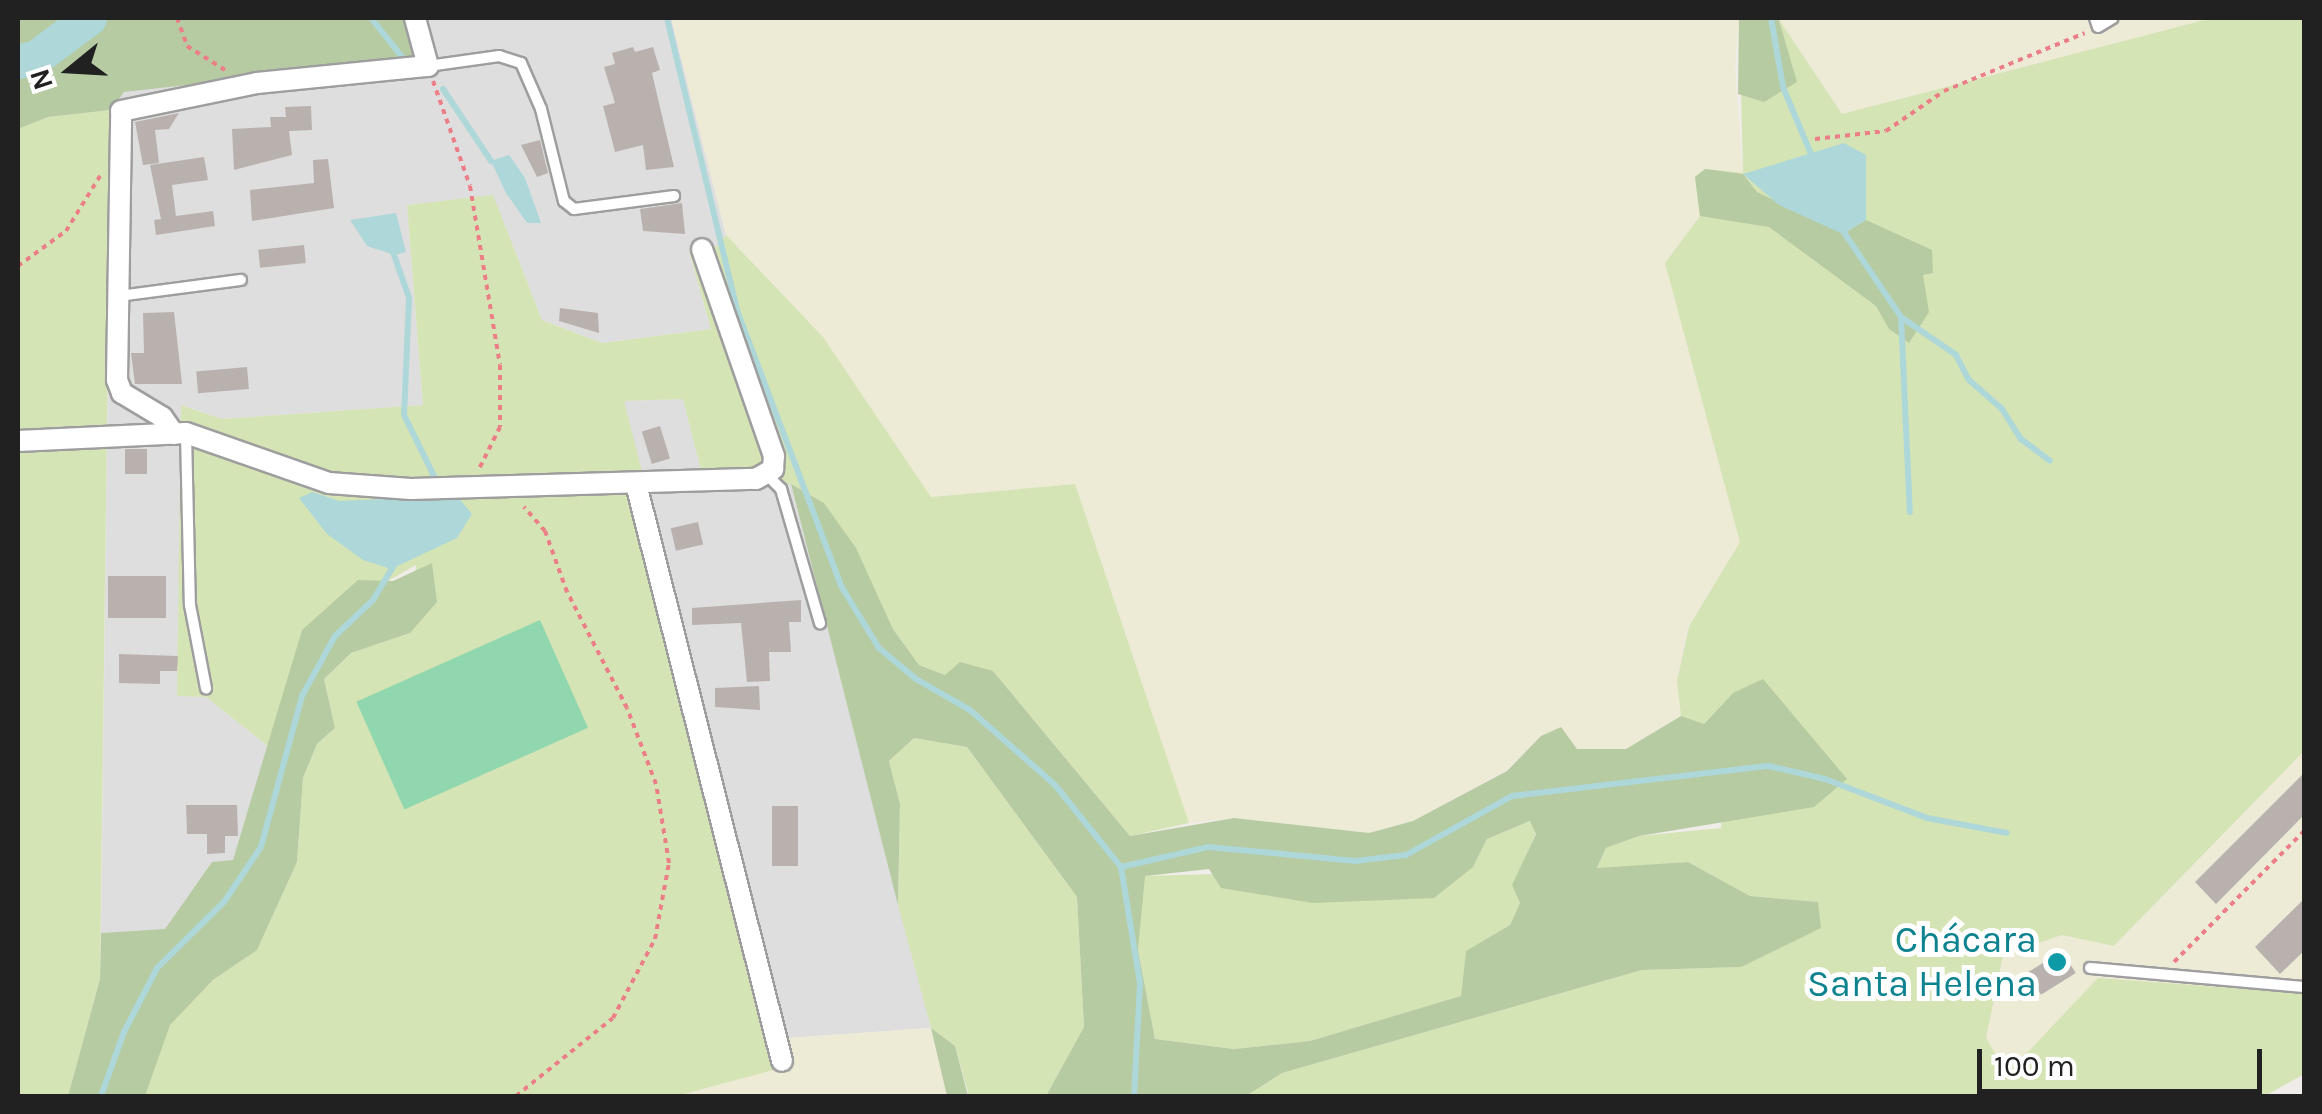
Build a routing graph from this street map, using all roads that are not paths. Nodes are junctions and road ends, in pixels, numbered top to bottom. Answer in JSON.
{"nodes":[{"id":1,"x":415,"y":18,"type":"edge"},
{"id":2,"x":2113,"y":18,"type":"edge"},
{"id":3,"x":2097,"y":22,"type":"edge"},
{"id":4,"x":428,"y":66,"type":"junction"},
{"id":5,"x":674,"y":196,"type":"dead end"},
{"id":6,"x":702,"y":248,"type":"dead end"},
{"id":7,"x":241,"y":280,"type":"dead end"},
{"id":8,"x":120,"y":296,"type":"junction"},
{"id":9,"x":180,"y":434,"type":"junction"},
{"id":10,"x":18,"y":441,"type":"edge"},
{"id":11,"x":767,"y":474,"type":"junction"},
{"id":12,"x":636,"y":484,"type":"junction"},
{"id":13,"x":820,"y":623,"type":"dead end"},
{"id":14,"x":206,"y":688,"type":"dead end"},
{"id":15,"x":2090,"y":968,"type":"dead end"},
{"id":16,"x":2304,"y":987,"type":"edge"},
{"id":17,"x":782,"y":1061,"type":"dead end"}],
"edges":[{"from":1,"to":4,"type":"street"},
{"from":2,"to":3,"type":"lane"},
{"from":4,"to":5,"type":"lane"},
{"from":4,"to":8,"type":"street"},
{"from":6,"to":11,"type":"street"},
{"from":7,"to":8,"type":"lane"},
{"from":8,"to":9,"type":"street"},
{"from":9,"to":10,"type":"street"},
{"from":9,"to":12,"type":"street"},
{"from":9,"to":14,"type":"lane"},
{"from":11,"to":12,"type":"street"},
{"from":11,"to":13,"type":"lane"},
{"from":12,"to":17,"type":"street"},
{"from":15,"to":16,"type":"lane"}]}
